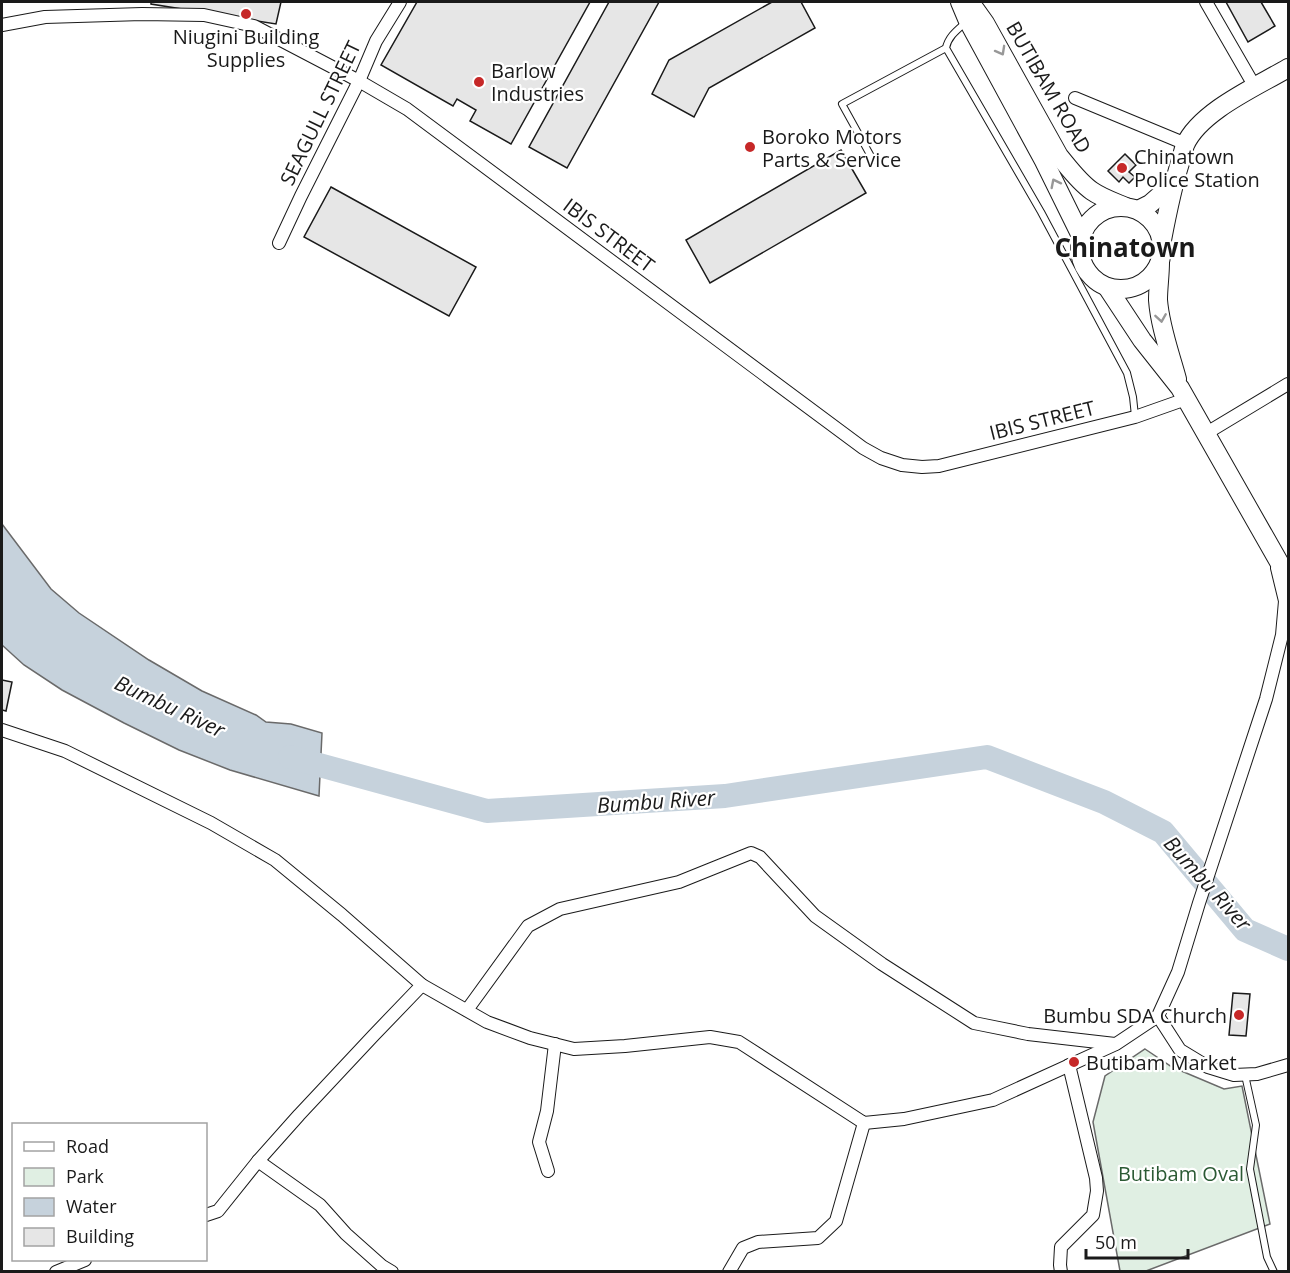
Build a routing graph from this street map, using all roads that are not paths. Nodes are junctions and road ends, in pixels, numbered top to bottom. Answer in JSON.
{"nodes":[{"id":1,"x":399,"y":2,"type":"edge"},
{"id":2,"x":960,"y":2,"type":"edge"},
{"id":3,"x":970,"y":2,"type":"edge"},
{"id":4,"x":1206,"y":2,"type":"edge"},
{"id":5,"x":968,"y":21,"type":"junction"},
{"id":6,"x":2,"y":25,"type":"edge"},
{"id":7,"x":946,"y":48,"type":"junction"},
{"id":8,"x":1288,"y":68,"type":"edge"},
{"id":9,"x":359,"y":81,"type":"junction"},
{"id":10,"x":1256,"y":87,"type":"junction"},
{"id":11,"x":1075,"y":98,"type":"dead end"},
{"id":12,"x":1186,"y":144,"type":"junction"},
{"id":13,"x":873,"y":160,"type":"dead end"},
{"id":14,"x":1174,"y":183,"type":"junction"},
{"id":15,"x":1132,"y":209,"type":"junction"},
{"id":16,"x":1081,"y":236,"type":"junction"},
{"id":17,"x":1162,"y":240,"type":"junction"},
{"id":18,"x":279,"y":243,"type":"dead end"},
{"id":19,"x":1161,"y":260,"type":"junction"},
{"id":20,"x":1107,"y":288,"type":"junction"},
{"id":21,"x":1288,"y":384,"type":"edge"},
{"id":22,"x":1183,"y":394,"type":"junction"},
{"id":23,"x":1135,"y":417,"type":"junction"},
{"id":24,"x":1205,"y":434,"type":"junction"},
{"id":25,"x":1273,"y":552,"type":"junction"},
{"id":26,"x":1288,"y":578,"type":"edge"},
{"id":27,"x":3,"y":734,"type":"edge"},
{"id":28,"x":422,"y":986,"type":"junction"},
{"id":29,"x":467,"y":1010,"type":"junction"},
{"id":30,"x":1158,"y":1016,"type":"junction"},
{"id":31,"x":555,"y":1044,"type":"junction"},
{"id":32,"x":1116,"y":1044,"type":"junction"},
{"id":33,"x":1069,"y":1065,"type":"junction"},
{"id":34,"x":1288,"y":1065,"type":"edge"},
{"id":35,"x":1245,"y":1074,"type":"junction"},
{"id":36,"x":864,"y":1123,"type":"junction"},
{"id":37,"x":258,"y":1161,"type":"junction"},
{"id":38,"x":548,"y":1172,"type":"dead end"},
{"id":39,"x":207,"y":1215,"type":"edge"},
{"id":40,"x":83,"y":1261,"type":"edge"},
{"id":41,"x":56,"y":1272,"type":"edge"},
{"id":42,"x":392,"y":1272,"type":"edge"},
{"id":43,"x":729,"y":1272,"type":"edge"},
{"id":44,"x":1061,"y":1272,"type":"edge"},
{"id":45,"x":1274,"y":1272,"type":"edge"}],
"edges":[{"from":1,"to":9,"type":"street","name":"SEAGULL STREET"},
{"from":2,"to":5,"type":"main road","name":"BUTIBAM ROAD"},
{"from":3,"to":15,"type":"main road","name":"BUTIBAM ROAD","one_way":true},
{"from":4,"to":10,"type":"street"},
{"from":5,"to":7,"type":"lane"},
{"from":16,"to":5,"type":"main road","name":"BUTIBAM ROAD","one_way":true},
{"from":6,"to":9,"type":"street","name":"IBIS STREET"},
{"from":7,"to":13,"type":"lane"},
{"from":7,"to":23,"type":"lane"},
{"from":8,"to":10,"type":"main road"},
{"from":9,"to":18,"type":"street","name":"SEAGULL STREET"},
{"from":9,"to":23,"type":"street","name":"IBIS STREET"},
{"from":10,"to":12,"type":"main road"},
{"from":11,"to":12,"type":"street"},
{"from":12,"to":14,"type":"main road"},
{"from":14,"to":15,"type":"main road"},
{"from":14,"to":17,"type":"main road"},
{"from":15,"to":16,"type":"main road"},
{"from":15,"to":17,"type":"main road"},
{"from":16,"to":20,"type":"main road"},
{"from":17,"to":19,"type":"main road"},
{"from":19,"to":20,"type":"main road"},
{"from":19,"to":22,"type":"main road","one_way":true},
{"from":20,"to":22,"type":"main road"},
{"from":21,"to":24,"type":"street"},
{"from":22,"to":23,"type":"street","name":"IBIS STREET"},
{"from":22,"to":24,"type":"main road"},
{"from":24,"to":25,"type":"main road"},
{"from":25,"to":26,"type":"main road"},
{"from":25,"to":30,"type":"street"},
{"from":27,"to":28,"type":"street"},
{"from":28,"to":29,"type":"street"},
{"from":28,"to":37,"type":"street"},
{"from":29,"to":31,"type":"street"},
{"from":29,"to":32,"type":"street"},
{"from":30,"to":32,"type":"street"},
{"from":30,"to":35,"type":"street"},
{"from":31,"to":36,"type":"street"},
{"from":31,"to":38,"type":"street"},
{"from":32,"to":33,"type":"street"},
{"from":33,"to":36,"type":"street"},
{"from":33,"to":44,"type":"street"},
{"from":34,"to":35,"type":"street"},
{"from":35,"to":45,"type":"lane"},
{"from":36,"to":43,"type":"street"},
{"from":37,"to":39,"type":"street"},
{"from":37,"to":42,"type":"street"},
{"from":40,"to":41,"type":"street"}]}
